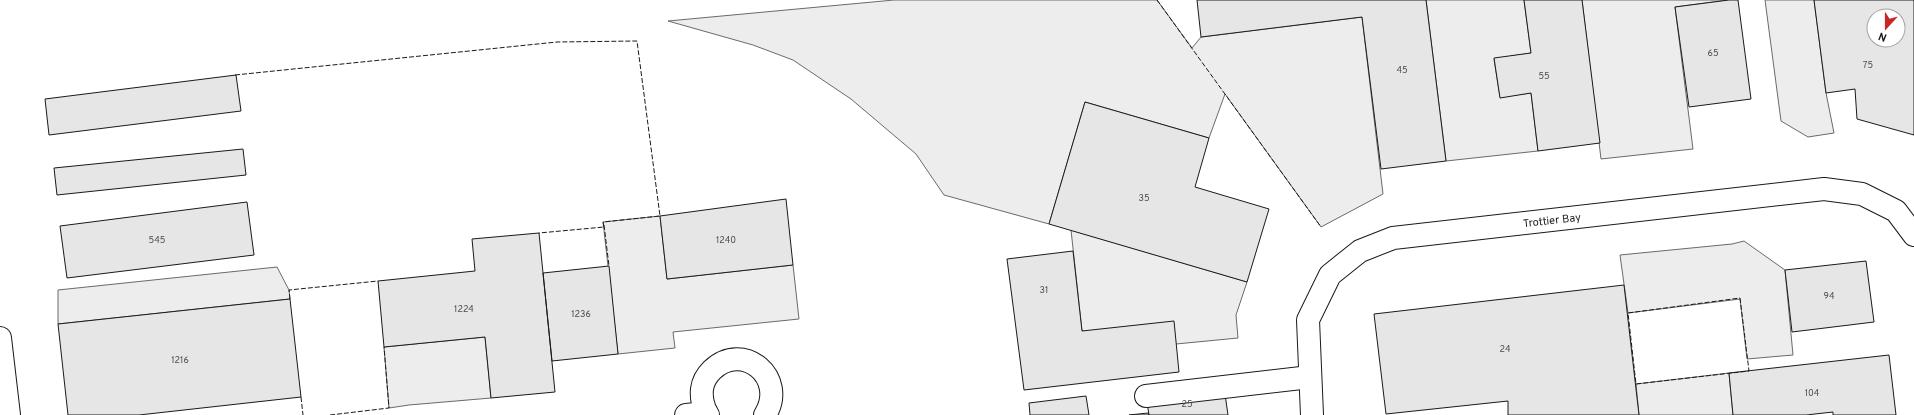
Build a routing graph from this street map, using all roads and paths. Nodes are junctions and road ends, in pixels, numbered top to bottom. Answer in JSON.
{"nodes":[{"id":1,"x":1914,"y":235,"type":"edge"},
{"id":2,"x":0,"y":338,"type":"edge"},
{"id":3,"x":1310,"y":377,"type":"junction"},
{"id":4,"x":1146,"y":396,"type":"dead end"},
{"id":5,"x":700,"y":414,"type":"edge"},
{"id":6,"x":9,"y":415,"type":"edge"},
{"id":7,"x":765,"y":415,"type":"edge"},
{"id":8,"x":1312,"y":415,"type":"edge"}],
"edges":[{"from":1,"to":3,"type":"street","name":"Trottier Bay"},
{"from":2,"to":6,"type":"street"},
{"from":3,"to":4,"type":"street"},
{"from":3,"to":8,"type":"street","name":"Trottier Bay"},
{"from":5,"to":7,"type":"street"}]}
